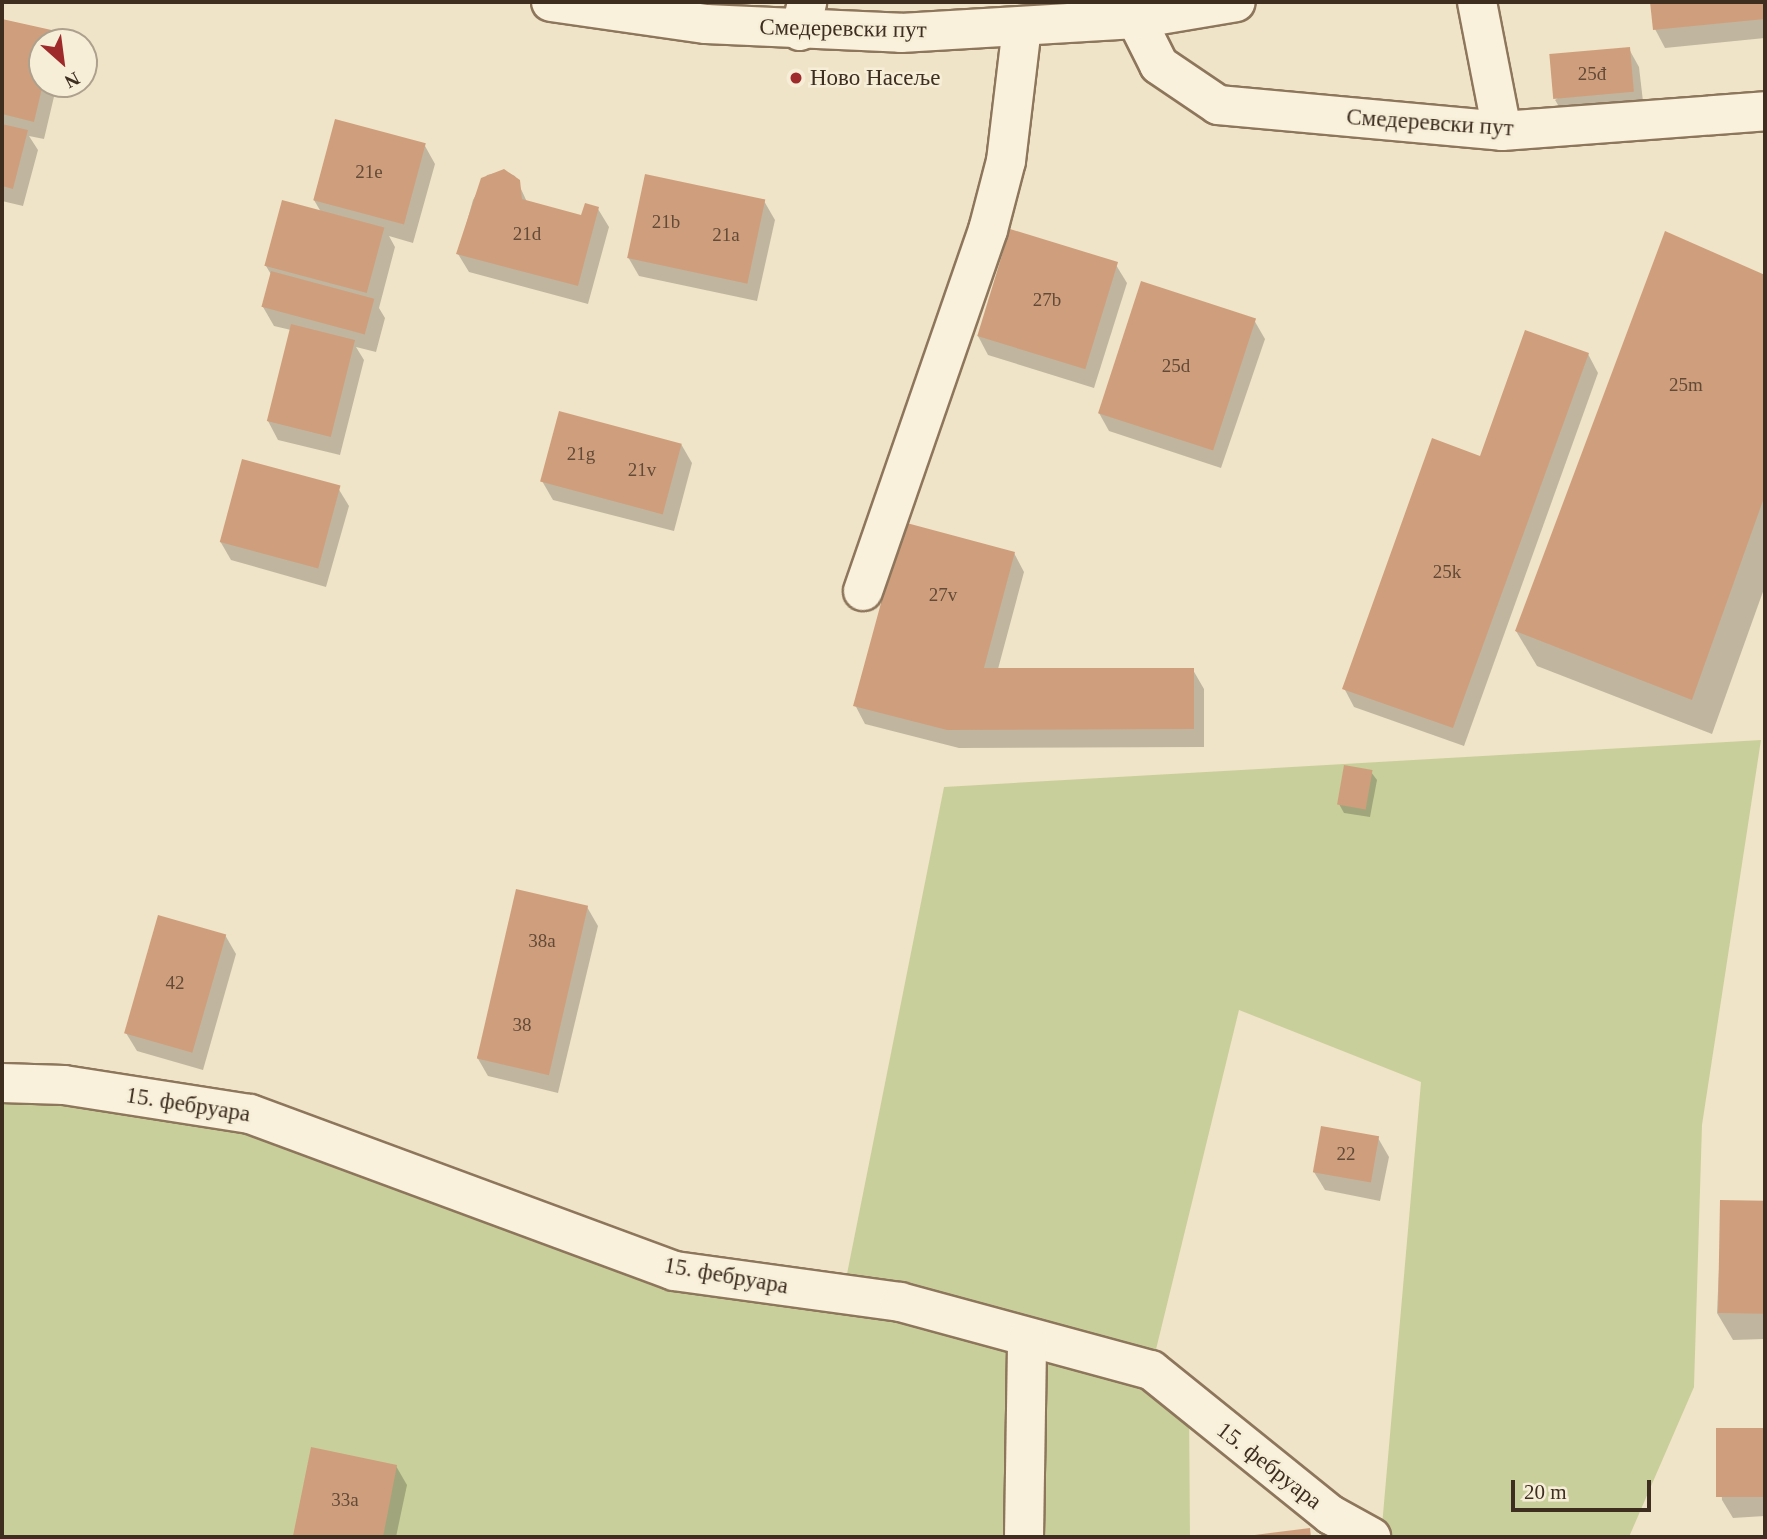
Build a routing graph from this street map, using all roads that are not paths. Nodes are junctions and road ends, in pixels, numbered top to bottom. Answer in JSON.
{"nodes":[{"id":1,"x":551,"y":2,"type":"edge"},
{"id":2,"x":1236,"y":2,"type":"edge"},
{"id":3,"x":1477,"y":2,"type":"edge"},
{"id":4,"x":803,"y":16,"type":"edge"},
{"id":5,"x":1136,"y":19,"type":"junction"},
{"id":6,"x":1022,"y":27,"type":"junction"},
{"id":7,"x":1765,"y":111,"type":"edge"},
{"id":8,"x":1502,"y":131,"type":"junction"},
{"id":9,"x":863,"y":591,"type":"dead end"},
{"id":10,"x":2,"y":1083,"type":"edge"},
{"id":11,"x":1027,"y":1338,"type":"junction"},
{"id":12,"x":1333,"y":1526,"type":"edge"},
{"id":13,"x":1024,"y":1537,"type":"edge"},
{"id":14,"x":1371,"y":1537,"type":"edge"}],
"edges":[{"from":1,"to":4,"type":"street","name":"Смедеревски пут"},
{"from":2,"to":5,"type":"street","name":"Смедеревски пут"},
{"from":3,"to":8,"type":"street"},
{"from":4,"to":6,"type":"street","name":"Смедеревски пут"},
{"from":5,"to":6,"type":"street","name":"Смедеревски пут"},
{"from":5,"to":8,"type":"street","name":"Смедеревски пут"},
{"from":6,"to":9,"type":"street"},
{"from":7,"to":8,"type":"street","name":"Смедеревски пут"},
{"from":10,"to":11,"type":"street","name":"15. фебруара"},
{"from":11,"to":12,"type":"street","name":"15. фебруара"},
{"from":11,"to":13,"type":"street"},
{"from":12,"to":14,"type":"street","name":"15. фебруара"}]}
